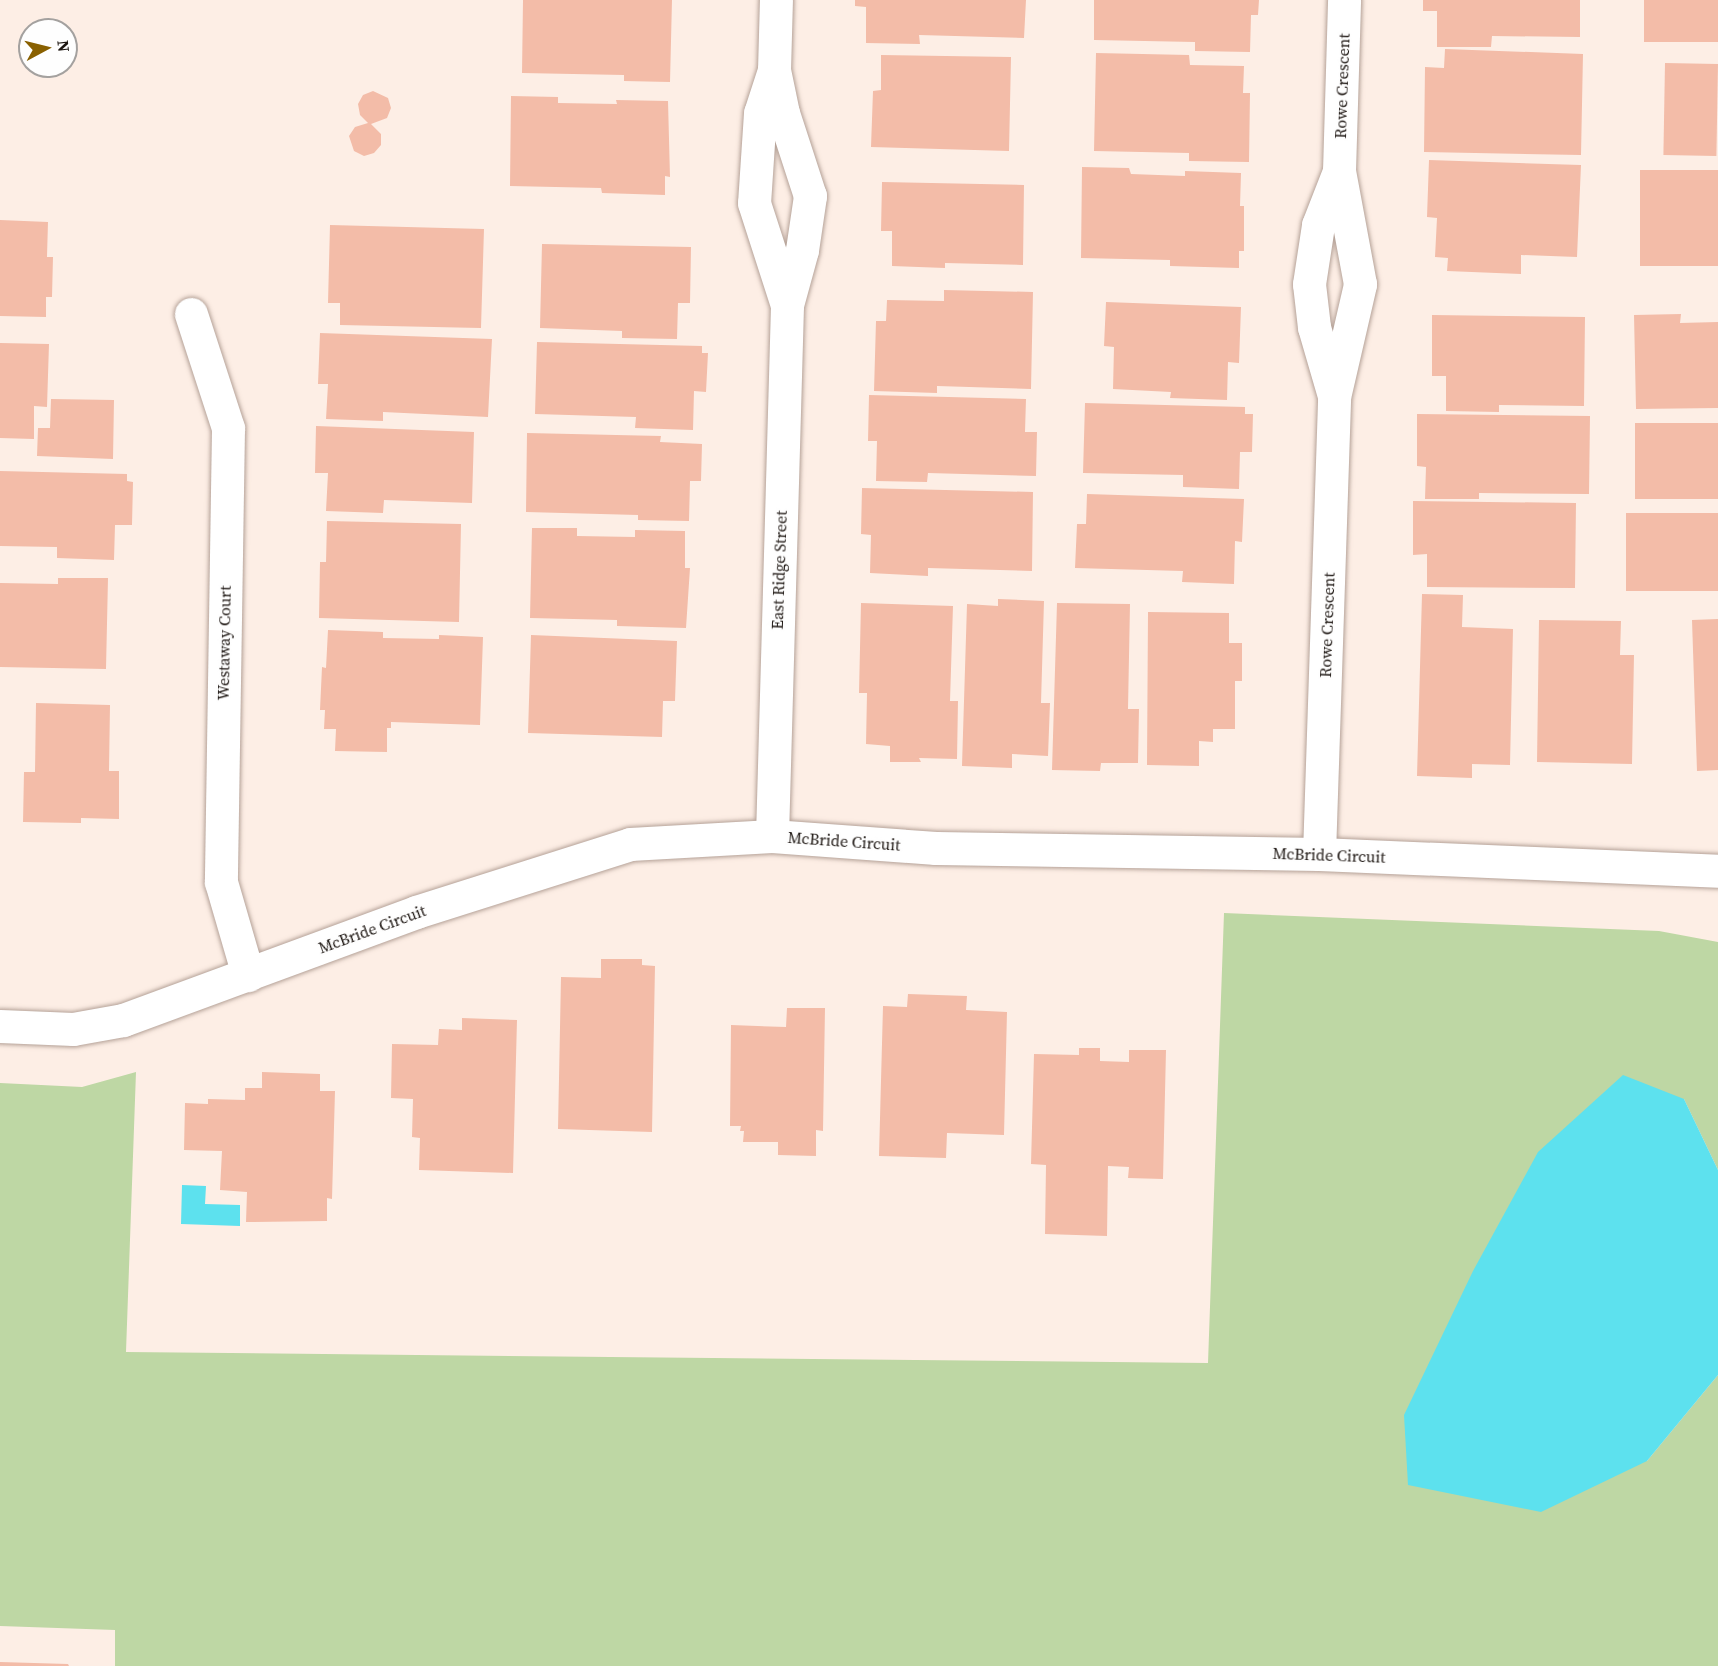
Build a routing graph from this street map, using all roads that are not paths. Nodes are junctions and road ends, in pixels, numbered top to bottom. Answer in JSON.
{"nodes":[{"id":1,"x":776,"y":0,"type":"edge"},
{"id":2,"x":1344,"y":0,"type":"edge"},
{"id":3,"x":774,"y":70,"type":"junction"},
{"id":4,"x":1339,"y":171,"type":"junction"},
{"id":5,"x":787,"y":304,"type":"junction"},
{"id":6,"x":191,"y":314,"type":"dead end"},
{"id":7,"x":1334,"y":397,"type":"junction"},
{"id":8,"x":772,"y":836,"type":"junction"},
{"id":9,"x":1319,"y":854,"type":"junction"},
{"id":10,"x":1718,"y":871,"type":"edge"},
{"id":11,"x":248,"y":975,"type":"junction"},
{"id":12,"x":0,"y":1026,"type":"edge"}],
"edges":[{"from":1,"to":3,"type":"street","name":"East Ridge Street"},
{"from":2,"to":4,"type":"street","name":"Rowe Crescent"},
{"from":3,"to":5,"type":"street","name":"East Ridge Street"},
{"from":3,"to":5,"type":"street","name":"East Ridge Street"},
{"from":4,"to":7,"type":"street","name":"Rowe Crescent"},
{"from":4,"to":7,"type":"street","name":"Rowe Crescent"},
{"from":5,"to":8,"type":"street","name":"East Ridge Street"},
{"from":6,"to":11,"type":"street","name":"Westaway Court"},
{"from":7,"to":9,"type":"street","name":"Rowe Crescent"},
{"from":8,"to":9,"type":"street","name":"McBride Circuit"},
{"from":8,"to":11,"type":"street","name":"McBride Circuit"},
{"from":9,"to":10,"type":"street","name":"McBride Circuit"},
{"from":11,"to":12,"type":"street","name":"McBride Circuit"}]}
